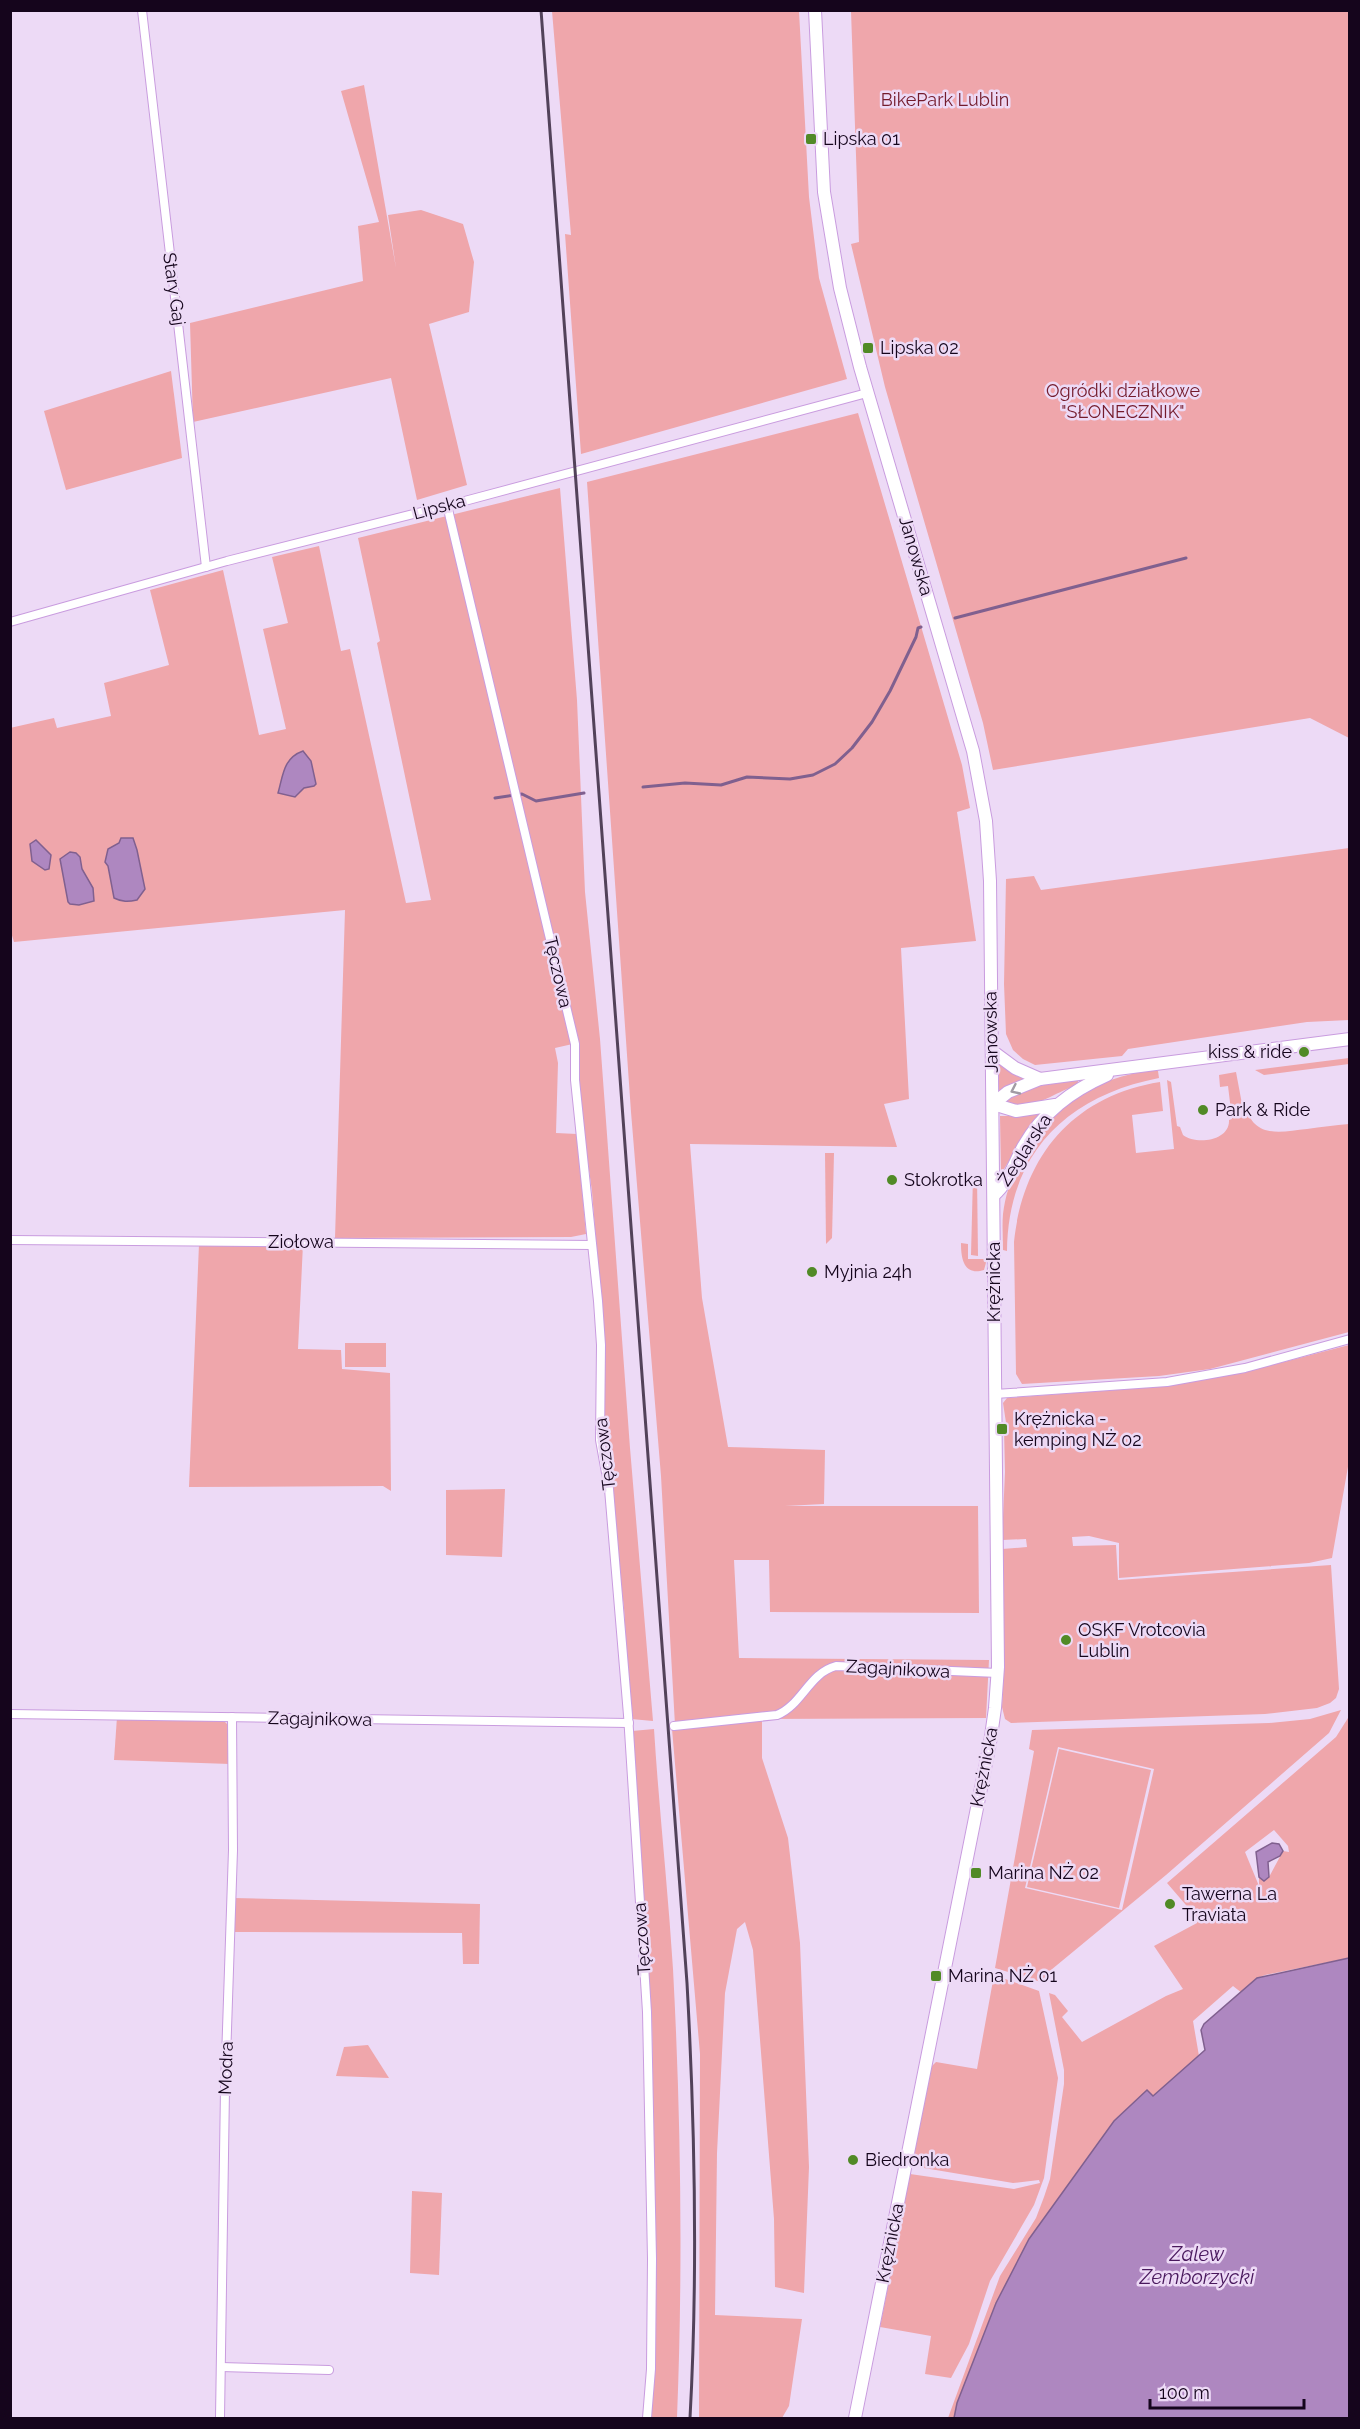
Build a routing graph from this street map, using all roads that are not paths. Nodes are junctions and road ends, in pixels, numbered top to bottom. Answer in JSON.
{"nodes":[{"id":1,"x":142,"y":10,"type":"edge"},
{"id":2,"x":815,"y":10,"type":"edge"},
{"id":3,"x":867,"y":393,"type":"junction"},
{"id":4,"x":447,"y":505,"type":"junction"},
{"id":5,"x":206,"y":567,"type":"junction"},
{"id":6,"x":10,"y":622,"type":"edge"},
{"id":7,"x":1350,"y":1038,"type":"edge"},
{"id":8,"x":992,"y":1051,"type":"junction"},
{"id":9,"x":1122,"y":1070,"type":"junction"},
{"id":10,"x":1040,"y":1079,"type":"junction"},
{"id":11,"x":993,"y":1104,"type":"junction"},
{"id":12,"x":1056,"y":1104,"type":"junction"},
{"id":13,"x":994,"y":1195,"type":"junction"},
{"id":14,"x":10,"y":1240,"type":"edge"},
{"id":15,"x":592,"y":1245,"type":"junction"},
{"id":16,"x":1350,"y":1339,"type":"edge"},
{"id":17,"x":995,"y":1394,"type":"junction"},
{"id":18,"x":998,"y":1673,"type":"junction"},
{"id":19,"x":10,"y":1713,"type":"edge"},
{"id":20,"x":232,"y":1717,"type":"junction"},
{"id":21,"x":628,"y":1724,"type":"junction"},
{"id":22,"x":674,"y":1726,"type":"dead end"},
{"id":23,"x":221,"y":2367,"type":"junction"},
{"id":24,"x":329,"y":2370,"type":"dead end"},
{"id":25,"x":220,"y":2418,"type":"edge"},
{"id":26,"x":647,"y":2418,"type":"edge"},
{"id":27,"x":855,"y":2418,"type":"edge"}],
"edges":[{"from":1,"to":5,"type":"street","name":"Stary Gaj"},
{"from":2,"to":3,"type":"street","name":"Janowska"},
{"from":3,"to":4,"type":"street","name":"Lipska"},
{"from":3,"to":8,"type":"street","name":"Janowska"},
{"from":4,"to":5,"type":"street","name":"Lipska"},
{"from":4,"to":15,"type":"street","name":"Tęczowa"},
{"from":5,"to":6,"type":"street","name":"Lipska"},
{"from":7,"to":9,"type":"street","name":"Żeglarska"},
{"from":8,"to":10,"type":"street"},
{"from":8,"to":11,"type":"street","name":"Janowska"},
{"from":9,"to":10,"type":"street","name":"Żeglarska"},
{"from":9,"to":12,"type":"street","name":"Żeglarska"},
{"from":10,"to":11,"type":"street","name":"Żeglarska","one_way":true},
{"from":11,"to":12,"type":"street","name":"Żeglarska"},
{"from":11,"to":13,"type":"street","name":"Krężnicka"},
{"from":12,"to":13,"type":"street","name":"Żeglarska"},
{"from":13,"to":17,"type":"street","name":"Krężnicka"},
{"from":14,"to":15,"type":"street","name":"Ziołowa"},
{"from":15,"to":21,"type":"street","name":"Tęczowa"},
{"from":16,"to":17,"type":"street"},
{"from":17,"to":18,"type":"street","name":"Krężnicka"},
{"from":18,"to":22,"type":"street","name":"Zagajnikowa"},
{"from":18,"to":27,"type":"street","name":"Krężnicka"},
{"from":19,"to":20,"type":"street","name":"Zagajnikowa"},
{"from":20,"to":21,"type":"street","name":"Zagajnikowa"},
{"from":20,"to":23,"type":"street","name":"Modra"},
{"from":21,"to":26,"type":"street","name":"Tęczowa"},
{"from":23,"to":24,"type":"street"},
{"from":23,"to":25,"type":"street","name":"Modra"}]}
